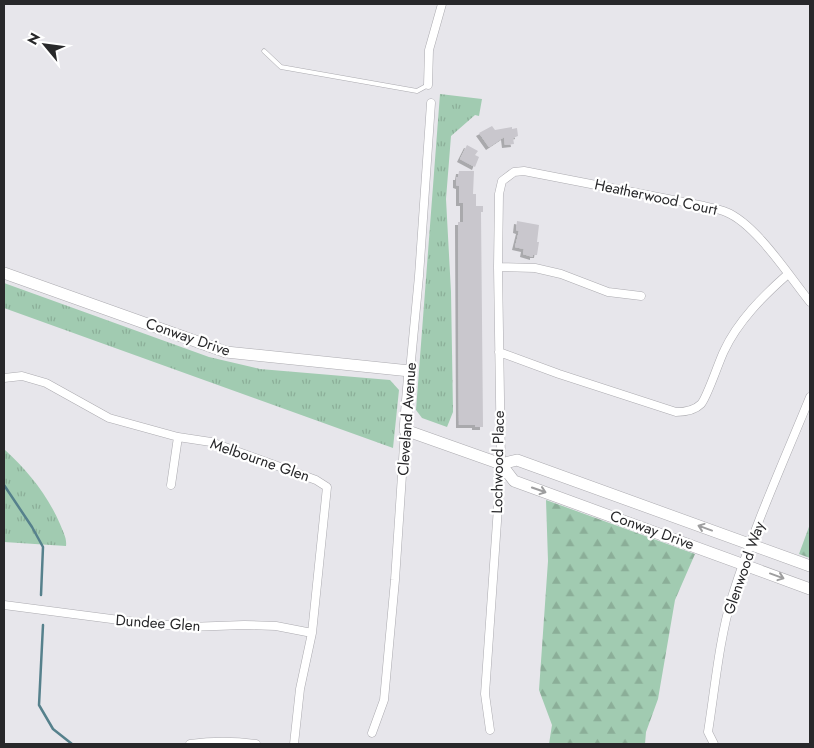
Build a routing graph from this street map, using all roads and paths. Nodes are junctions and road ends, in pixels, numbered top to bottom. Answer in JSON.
{"nodes":[{"id":1,"x":442,"y":4,"type":"edge"},
{"id":2,"x":264,"y":51,"type":"dead end"},
{"id":3,"x":428,"y":85,"type":"joint"},
{"id":4,"x":431,"y":103,"type":"dead end"},
{"id":5,"x":500,"y":194,"type":"joint"},
{"id":6,"x":498,"y":267,"type":"junction"},
{"id":7,"x":4,"y":273,"type":"edge"},
{"id":8,"x":788,"y":274,"type":"junction"},
{"id":9,"x":641,"y":296,"type":"dead end"},
{"id":10,"x":810,"y":302,"type":"edge"},
{"id":11,"x":499,"y":352,"type":"junction"},
{"id":12,"x":410,"y":371,"type":"junction"},
{"id":13,"x":4,"y":378,"type":"edge"},
{"id":14,"x":810,"y":397,"type":"edge"},
{"id":15,"x":406,"y":430,"type":"junction"},
{"id":16,"x":178,"y":437,"type":"junction"},
{"id":17,"x":501,"y":464,"type":"junction"},
{"id":18,"x":172,"y":485,"type":"dead end"},
{"id":19,"x":751,"y":545,"type":"junction"},
{"id":20,"x":744,"y":563,"type":"junction"},
{"id":21,"x":810,"y":566,"type":"edge"},
{"id":22,"x":810,"y":588,"type":"edge"},
{"id":23,"x":4,"y":605,"type":"edge"},
{"id":24,"x":312,"y":633,"type":"junction"},
{"id":25,"x":490,"y":730,"type":"dead end"},
{"id":26,"x":372,"y":733,"type":"dead end"},
{"id":27,"x":190,"y":744,"type":"edge"},
{"id":28,"x":256,"y":744,"type":"edge"},
{"id":29,"x":294,"y":744,"type":"edge"},
{"id":30,"x":714,"y":744,"type":"edge"}],
"edges":[{"from":1,"to":3,"type":"street"},
{"from":2,"to":3,"type":"lane"},
{"from":4,"to":12,"type":"street","name":"Cleveland Avenue"},
{"from":5,"to":6,"type":"street","name":"Lochwood Place"},
{"from":5,"to":8,"type":"street","name":"Heatherwood Court"},
{"from":6,"to":9,"type":"street"},
{"from":6,"to":11,"type":"street","name":"Lochwood Place"},
{"from":7,"to":12,"type":"street","name":"Conway Drive"},
{"from":8,"to":10,"type":"street"},
{"from":8,"to":11,"type":"street"},
{"from":11,"to":17,"type":"street","name":"Lochwood Place"},
{"from":12,"to":15,"type":"street","name":"Cleveland Avenue"},
{"from":13,"to":16,"type":"street","name":"Melbourne Glen"},
{"from":14,"to":19,"type":"street","name":"Glenwood Way"},
{"from":15,"to":17,"type":"street","name":"Conway Drive"},
{"from":15,"to":26,"type":"street","name":"Cleveland Avenue"},
{"from":16,"to":18,"type":"street"},
{"from":16,"to":24,"type":"street","name":"Melbourne Glen"},
{"from":19,"to":17,"type":"street","name":"Conway Drive","one_way":true},
{"from":17,"to":20,"type":"street","name":"Conway Drive","one_way":true},
{"from":17,"to":25,"type":"street","name":"Lochwood Place"},
{"from":19,"to":20,"type":"street","name":"Glenwood Way"},
{"from":19,"to":21,"type":"street","name":"Conway Drive"},
{"from":20,"to":22,"type":"street","name":"Conway Drive","one_way":true},
{"from":20,"to":30,"type":"street","name":"Glenwood Way"},
{"from":23,"to":24,"type":"street","name":"Dundee Glen"},
{"from":24,"to":29,"type":"street","name":"Melbourne Glen"},
{"from":27,"to":28,"type":"street"}]}
